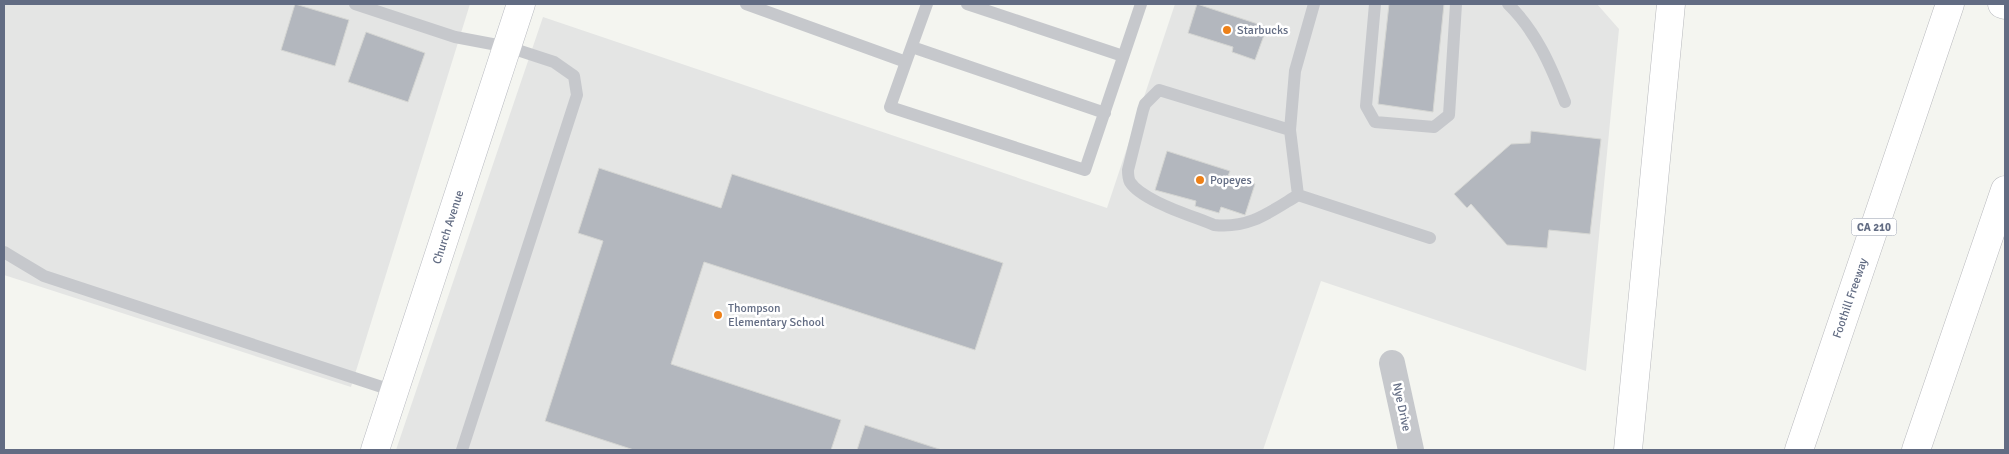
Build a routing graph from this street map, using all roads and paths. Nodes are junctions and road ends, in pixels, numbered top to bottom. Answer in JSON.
{"nodes":[{"id":1,"x":355,"y":4,"type":"edge"},
{"id":2,"x":521,"y":4,"type":"edge"},
{"id":3,"x":746,"y":4,"type":"edge"},
{"id":4,"x":926,"y":4,"type":"edge"},
{"id":5,"x":968,"y":4,"type":"edge"},
{"id":6,"x":1141,"y":4,"type":"edge"},
{"id":7,"x":1314,"y":4,"type":"edge"},
{"id":8,"x":1375,"y":4,"type":"edge"},
{"id":9,"x":1456,"y":4,"type":"edge"},
{"id":10,"x":1508,"y":4,"type":"edge"},
{"id":11,"x":1671,"y":4,"type":"edge"},
{"id":12,"x":1950,"y":4,"type":"edge"},
{"id":13,"x":508,"y":47,"type":"junction"},
{"id":14,"x":912,"y":47,"type":"junction"},
{"id":15,"x":1123,"y":56,"type":"junction"},
{"id":16,"x":906,"y":62,"type":"junction"},
{"id":17,"x":1565,"y":102,"type":"dead end"},
{"id":18,"x":1105,"y":113,"type":"junction"},
{"id":19,"x":1290,"y":130,"type":"junction"},
{"id":20,"x":2005,"y":190,"type":"edge"},
{"id":21,"x":1298,"y":195,"type":"junction"},
{"id":22,"x":1430,"y":238,"type":"dead end"},
{"id":23,"x":4,"y":252,"type":"edge"},
{"id":24,"x":1392,"y":363,"type":"dead end"},
{"id":25,"x":394,"y":391,"type":"junction"},
{"id":26,"x":375,"y":450,"type":"edge"},
{"id":27,"x":462,"y":450,"type":"edge"},
{"id":28,"x":1411,"y":450,"type":"edge"},
{"id":29,"x":1628,"y":450,"type":"edge"},
{"id":30,"x":1799,"y":450,"type":"edge"},
{"id":31,"x":1916,"y":450,"type":"edge"}],
"edges":[{"from":1,"to":13,"type":"lane"},
{"from":2,"to":13,"type":"main road","name":"Church Avenue"},
{"from":3,"to":16,"type":"lane"},
{"from":4,"to":14,"type":"lane"},
{"from":5,"to":15,"type":"lane"},
{"from":6,"to":15,"type":"lane"},
{"from":7,"to":19,"type":"lane"},
{"from":8,"to":9,"type":"lane"},
{"from":10,"to":17,"type":"lane"},
{"from":11,"to":29,"type":"main road"},
{"from":12,"to":30,"type":"main road","name":"Foothill Freeway","number":"CA 210"},
{"from":13,"to":25,"type":"main road","name":"Church Avenue"},
{"from":13,"to":27,"type":"lane"},
{"from":14,"to":16,"type":"lane"},
{"from":14,"to":18,"type":"lane"},
{"from":15,"to":18,"type":"lane"},
{"from":16,"to":18,"type":"lane"},
{"from":19,"to":21,"type":"lane"},
{"from":19,"to":21,"type":"lane"},
{"from":20,"to":31,"type":"main road"},
{"from":21,"to":22,"type":"lane"},
{"from":23,"to":25,"type":"lane"},
{"from":24,"to":28,"type":"street","name":"Nye Drive"},
{"from":25,"to":26,"type":"main road","name":"Church Avenue"}]}
